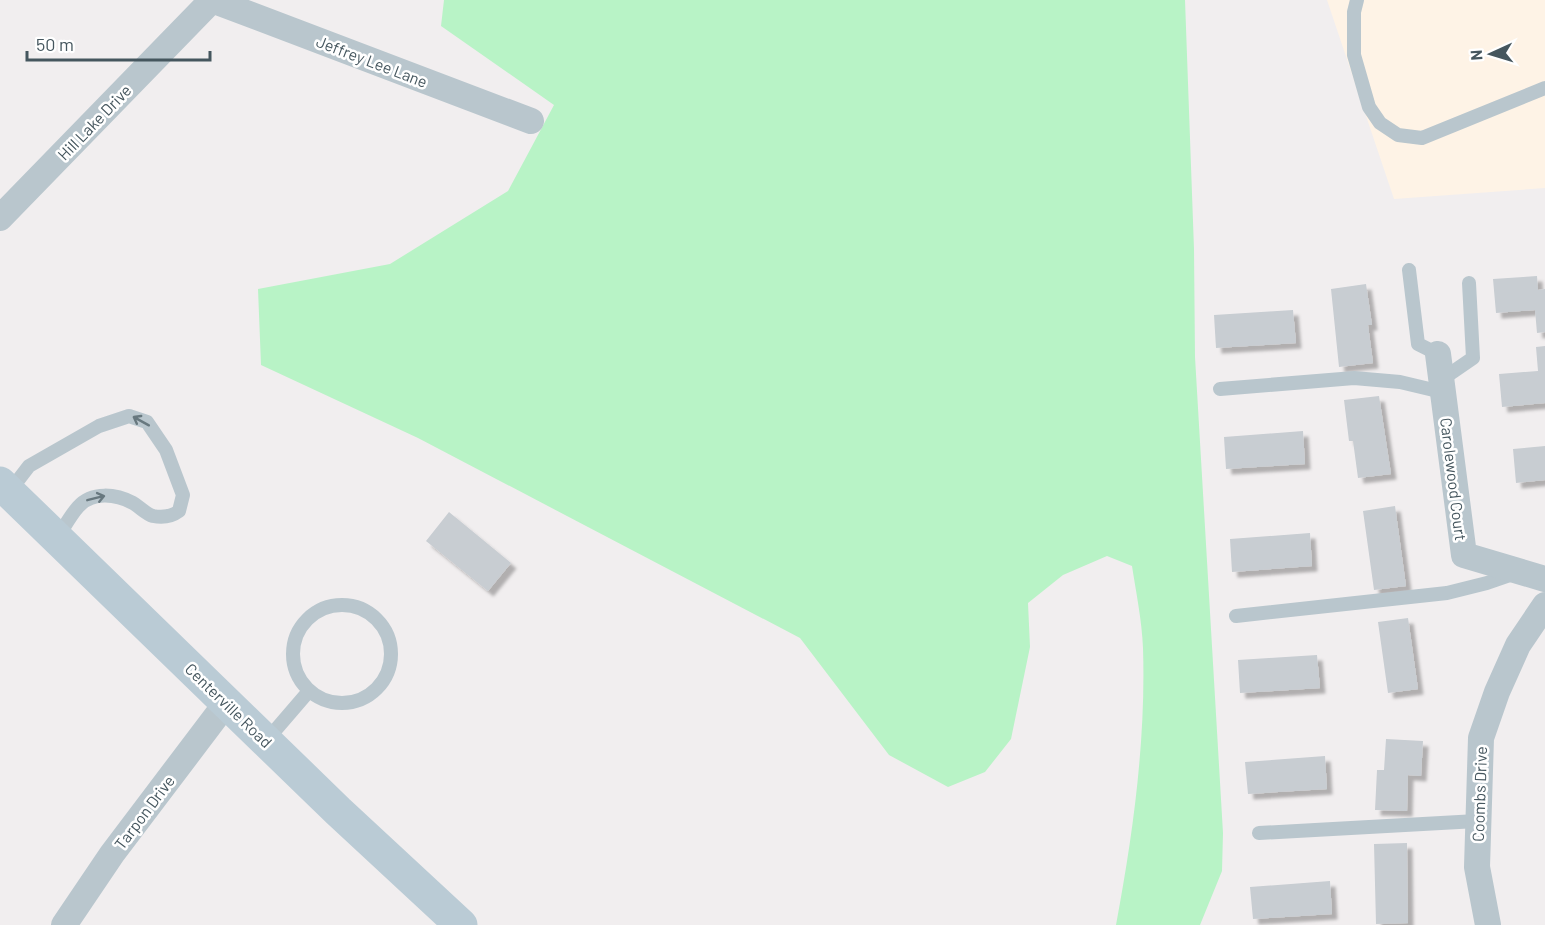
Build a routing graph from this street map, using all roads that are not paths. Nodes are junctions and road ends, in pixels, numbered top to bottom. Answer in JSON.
{"nodes":[{"id":1,"x":212,"y":0,"type":"edge"},
{"id":2,"x":1357,"y":0,"type":"edge"},
{"id":3,"x":1545,"y":88,"type":"edge"},
{"id":4,"x":531,"y":121,"type":"dead end"},
{"id":5,"x":0,"y":218,"type":"edge"},
{"id":6,"x":1408,"y":270,"type":"dead end"},
{"id":7,"x":1469,"y":283,"type":"dead end"},
{"id":8,"x":1438,"y":354,"type":"joint"},
{"id":9,"x":1442,"y":386,"type":"junction"},
{"id":10,"x":1220,"y":388,"type":"dead end"},
{"id":11,"x":5,"y":488,"type":"edge"},
{"id":12,"x":57,"y":538,"type":"junction"},
{"id":13,"x":1521,"y":571,"type":"junction"},
{"id":14,"x":1545,"y":579,"type":"edge"},
{"id":15,"x":1545,"y":605,"type":"edge"},
{"id":16,"x":1236,"y":616,"type":"dead end"},
{"id":17,"x":309,"y":691,"type":"junction"},
{"id":18,"x":227,"y":702,"type":"junction"},
{"id":19,"x":266,"y":741,"type":"junction"},
{"id":20,"x":1477,"y":821,"type":"junction"},
{"id":21,"x":1259,"y":833,"type":"dead end"},
{"id":22,"x":64,"y":925,"type":"edge"},
{"id":23,"x":460,"y":925,"type":"edge"},
{"id":24,"x":1488,"y":925,"type":"edge"}],
"edges":[{"from":1,"to":4,"type":"street","name":"Jeffrey Lee Lane"},
{"from":1,"to":5,"type":"street","name":"Hill Lake Drive"},
{"from":2,"to":3,"type":"lane"},
{"from":6,"to":8,"type":"lane"},
{"from":7,"to":9,"type":"lane"},
{"from":8,"to":9,"type":"street","name":"Carolewood Court"},
{"from":9,"to":10,"type":"lane"},
{"from":9,"to":13,"type":"street","name":"Carolewood Court"},
{"from":11,"to":12,"type":"main road","name":"Centerville Road"},
{"from":12,"to":11,"type":"lane","one_way":true},
{"from":12,"to":18,"type":"main road","name":"Centerville Road"},
{"from":13,"to":14,"type":"street","name":"Carolewood Court"},
{"from":13,"to":16,"type":"lane"},
{"from":15,"to":20,"type":"street","name":"Coombs Drive"},
{"from":17,"to":17,"type":"lane"},
{"from":17,"to":19,"type":"lane"},
{"from":18,"to":19,"type":"main road","name":"Centerville Road"},
{"from":18,"to":22,"type":"street","name":"Tarpon Drive"},
{"from":19,"to":23,"type":"main road","name":"Centerville Road"},
{"from":20,"to":21,"type":"lane"},
{"from":20,"to":24,"type":"street","name":"Coombs Drive"}]}
